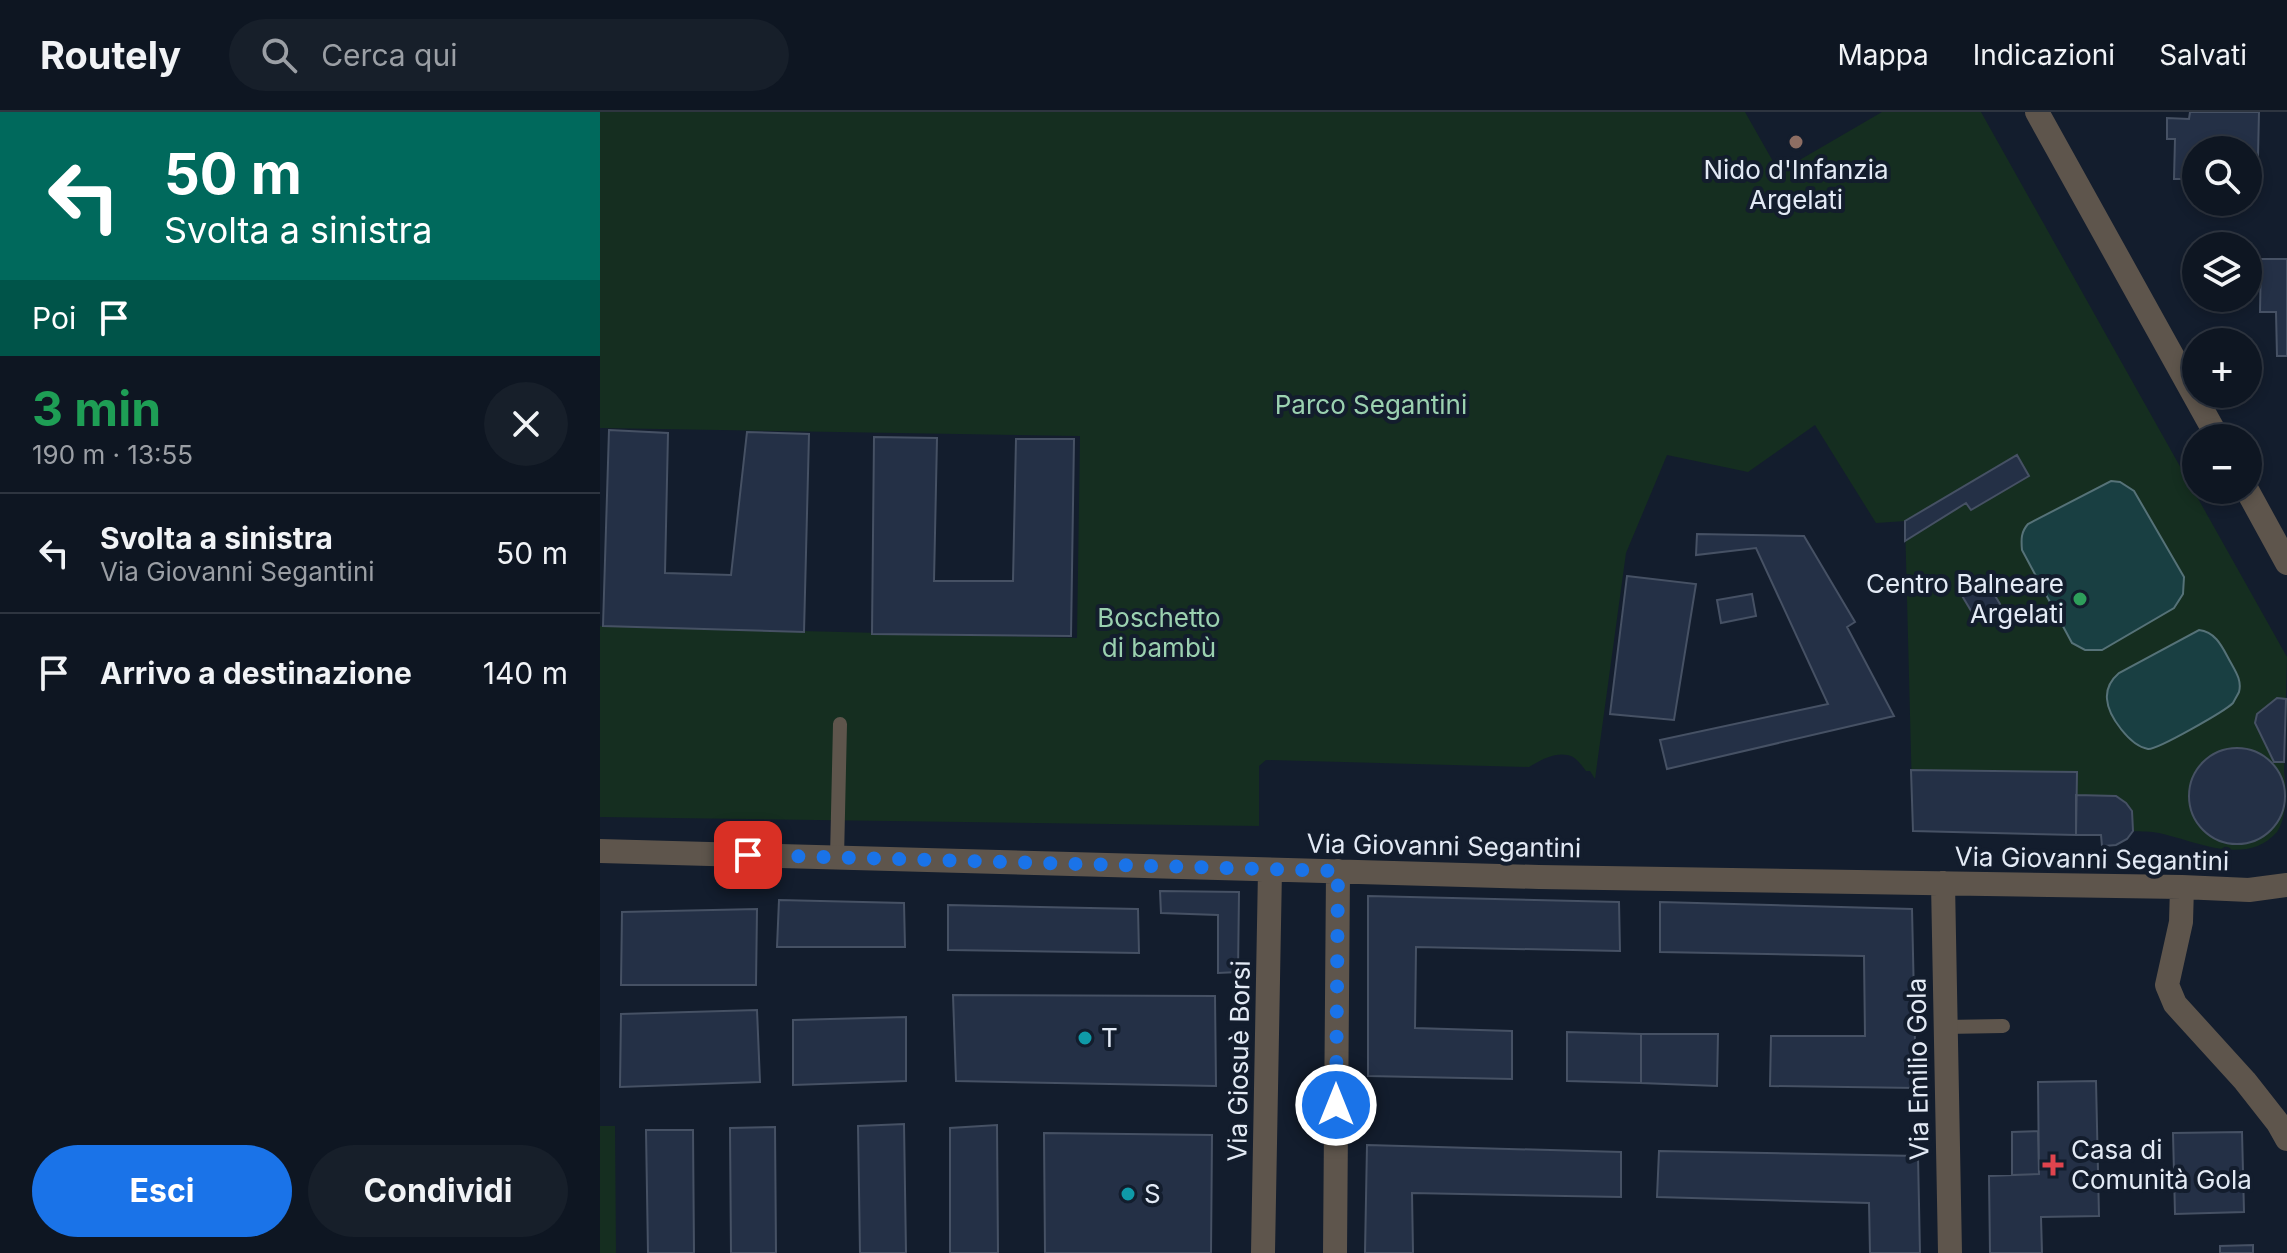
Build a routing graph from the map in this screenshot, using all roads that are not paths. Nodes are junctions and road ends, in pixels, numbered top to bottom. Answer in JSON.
{"nodes":[{"id":1,"x":2046,"y":115,"type":"edge"},
{"id":2,"x":2211,"y":424,"type":"edge"},
{"id":3,"x":2255,"y":504,"type":"edge"},
{"id":4,"x":2287,"y":563,"type":"edge"},
{"id":5,"x":840,"y":724,"type":"dead end"},
{"id":6,"x":600,"y":851,"type":"edge"},
{"id":7,"x":837,"y":858,"type":"junction"},
{"id":8,"x":1270,"y":870,"type":"junction"},
{"id":9,"x":1338,"y":871,"type":"junction"},
{"id":10,"x":1943,"y":883,"type":"junction"},
{"id":11,"x":2287,"y":885,"type":"edge"},
{"id":12,"x":2182,"y":887,"type":"junction"},
{"id":13,"x":2003,"y":1026,"type":"dead end"},
{"id":14,"x":1945,"y":1027,"type":"junction"},
{"id":15,"x":2287,"y":1139,"type":"edge"},
{"id":16,"x":1263,"y":1253,"type":"edge"},
{"id":17,"x":1335,"y":1253,"type":"edge"},
{"id":18,"x":1950,"y":1253,"type":"edge"}],
"edges":[{"from":1,"to":2,"type":"street"},
{"from":3,"to":4,"type":"street"},
{"from":5,"to":7,"type":"lane"},
{"from":6,"to":7,"type":"street","name":"Via Giovanni Segantini"},
{"from":7,"to":8,"type":"street","name":"Via Giovanni Segantini"},
{"from":8,"to":9,"type":"street","name":"Via Giovanni Segantini"},
{"from":8,"to":16,"type":"street","name":"Via Giosuè Borsi"},
{"from":9,"to":10,"type":"street","name":"Via Giovanni Segantini"},
{"from":9,"to":17,"type":"street"},
{"from":10,"to":12,"type":"street","name":"Via Giovanni Segantini"},
{"from":10,"to":14,"type":"street","name":"Via Emilio Gola"},
{"from":11,"to":12,"type":"street","name":"Via Giovanni Segantini"},
{"from":12,"to":15,"type":"street"},
{"from":13,"to":14,"type":"lane"},
{"from":14,"to":18,"type":"street","name":"Via Emilio Gola"}]}
